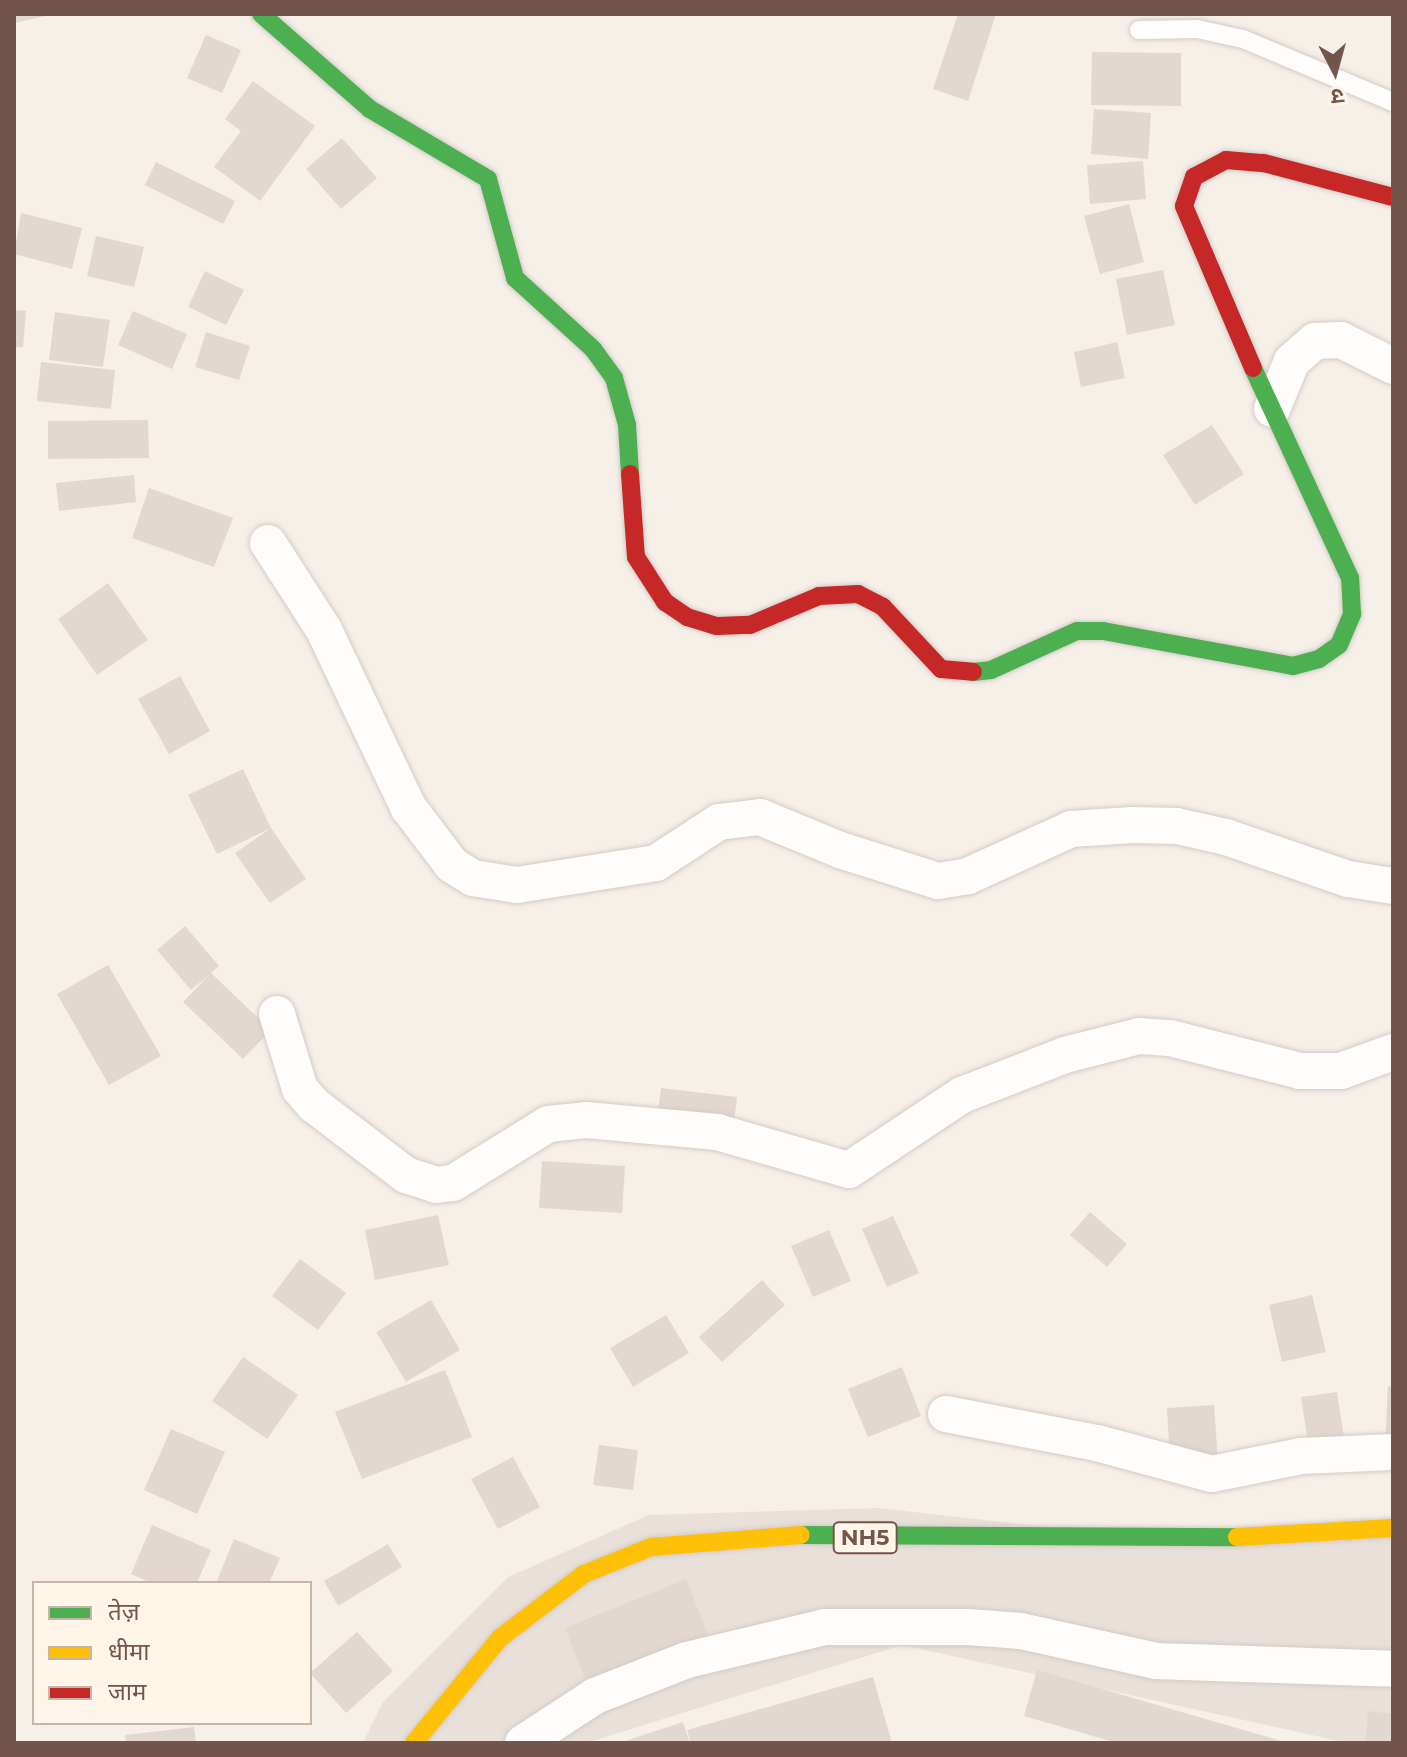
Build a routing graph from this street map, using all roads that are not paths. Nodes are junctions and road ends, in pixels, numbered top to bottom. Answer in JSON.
{"nodes":[{"id":1,"x":261,"y":14,"type":"edge"},
{"id":2,"x":1139,"y":30,"type":"dead end"},
{"id":3,"x":1393,"y":102,"type":"edge"},
{"id":4,"x":1393,"y":197,"type":"edge"},
{"id":5,"x":1393,"y":366,"type":"edge"},
{"id":6,"x":1272,"y":409,"type":"junction"},
{"id":7,"x":268,"y":543,"type":"dead end"},
{"id":8,"x":1393,"y":886,"type":"edge"},
{"id":9,"x":277,"y":1014,"type":"dead end"},
{"id":10,"x":1393,"y":1052,"type":"edge"},
{"id":11,"x":946,"y":1414,"type":"dead end"},
{"id":12,"x":1393,"y":1452,"type":"edge"},
{"id":13,"x":1393,"y":1528,"type":"edge"},
{"id":14,"x":1393,"y":1669,"type":"edge"},
{"id":15,"x":414,"y":1743,"type":"edge"},
{"id":16,"x":523,"y":1743,"type":"edge"}],
"edges":[{"from":1,"to":6,"type":"main road"},
{"from":2,"to":3,"type":"lane"},
{"from":4,"to":6,"type":"main road"},
{"from":5,"to":6,"type":"street"},
{"from":7,"to":8,"type":"street"},
{"from":9,"to":10,"type":"street"},
{"from":11,"to":12,"type":"street"},
{"from":13,"to":15,"type":"main road","number":"NH5"},
{"from":14,"to":16,"type":"street"}]}
